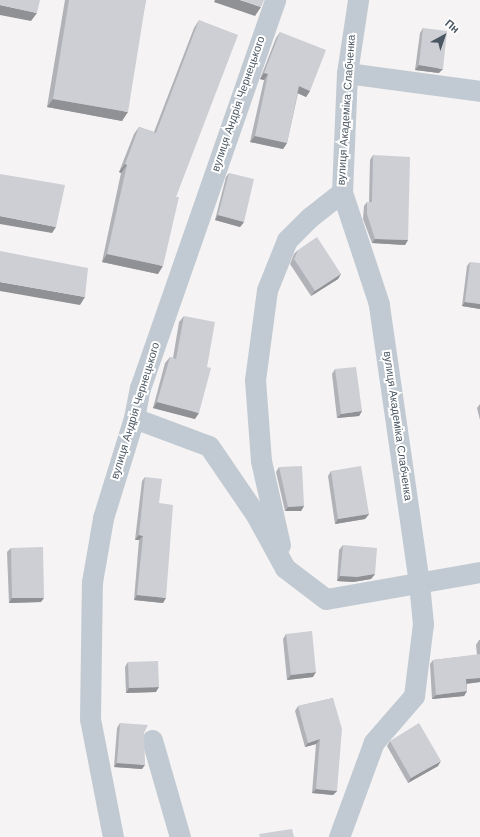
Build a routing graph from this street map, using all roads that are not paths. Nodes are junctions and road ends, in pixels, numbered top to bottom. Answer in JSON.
{"nodes":[{"id":1,"x":275,"y":0,"type":"edge"},
{"id":2,"x":358,"y":0,"type":"edge"},
{"id":3,"x":347,"y":73,"type":"junction"},
{"id":4,"x":480,"y":91,"type":"edge"},
{"id":5,"x":342,"y":192,"type":"junction"},
{"id":6,"x":134,"y":418,"type":"junction"},
{"id":7,"x":285,"y":568,"type":"junction"},
{"id":8,"x":480,"y":572,"type":"edge"},
{"id":9,"x":419,"y":584,"type":"junction"},
{"id":10,"x":152,"y":740,"type":"dead end"},
{"id":11,"x":113,"y":837,"type":"edge"},
{"id":12,"x":180,"y":837,"type":"edge"},
{"id":13,"x":339,"y":837,"type":"edge"}],
"edges":[{"from":1,"to":6,"type":"street","name":"вулиця Андрія Чернецького"},
{"from":2,"to":3,"type":"street","name":"вулиця Академіка Слабченка"},
{"from":3,"to":4,"type":"street"},
{"from":3,"to":5,"type":"street","name":"вулиця Академіка Слабченка"},
{"from":5,"to":7,"type":"street"},
{"from":5,"to":9,"type":"street","name":"вулиця Академіка Слабченка"},
{"from":6,"to":7,"type":"street"},
{"from":6,"to":11,"type":"street","name":"вулиця Андрія Чернецького"},
{"from":7,"to":9,"type":"street"},
{"from":8,"to":9,"type":"street"},
{"from":9,"to":13,"type":"street","name":"вулиця Академіка Слабченка"},
{"from":10,"to":12,"type":"street"}]}
